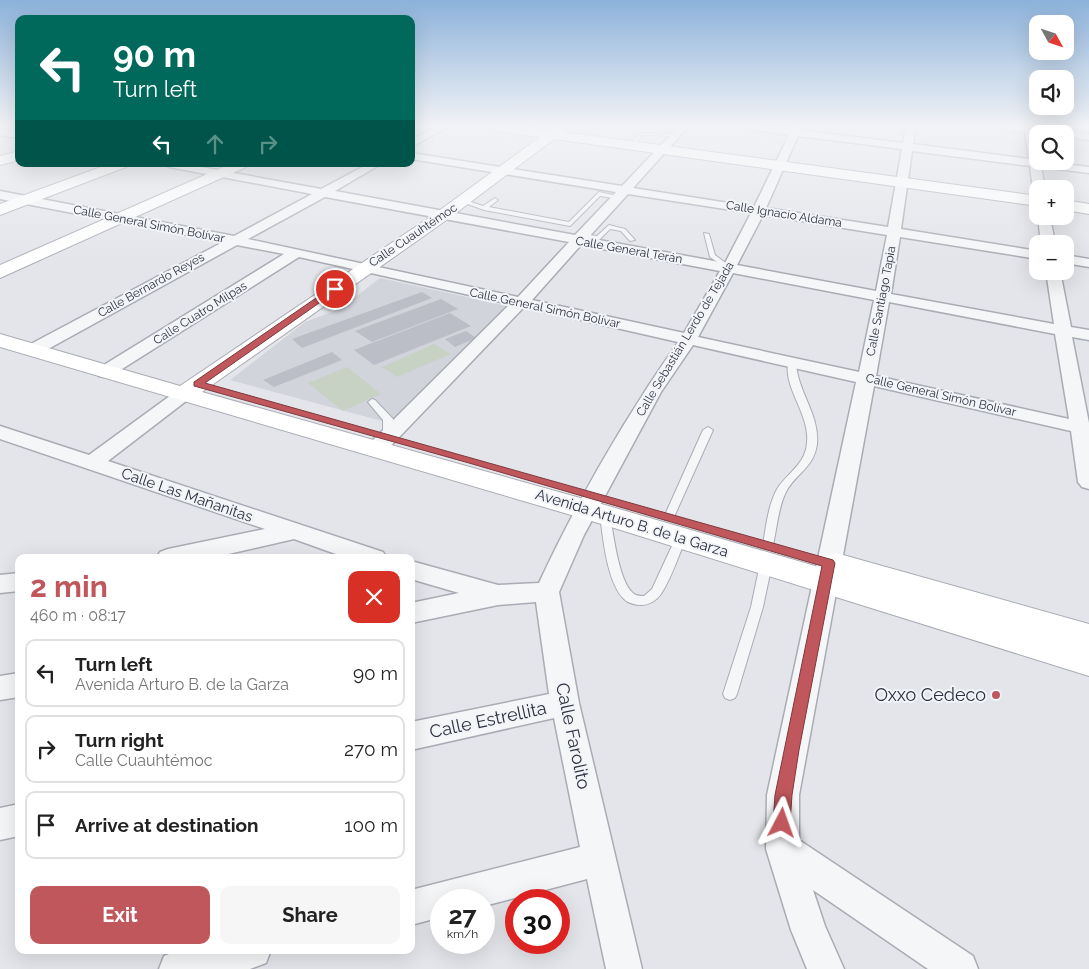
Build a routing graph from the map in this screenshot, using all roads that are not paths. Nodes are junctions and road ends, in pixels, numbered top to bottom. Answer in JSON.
{"nodes":[{"id":1,"x":99,"y":172,"type":"edge"},
{"id":2,"x":215,"y":172,"type":"edge"},
{"id":3,"x":361,"y":172,"type":"edge"},
{"id":4,"x":502,"y":172,"type":"edge"},
{"id":5,"x":511,"y":172,"type":"edge"},
{"id":6,"x":641,"y":172,"type":"edge"},
{"id":7,"x":776,"y":172,"type":"edge"},
{"id":8,"x":827,"y":172,"type":"edge"},
{"id":9,"x":904,"y":172,"type":"edge"},
{"id":10,"x":219,"y":173,"type":"junction"},
{"id":11,"x":902,"y":182,"type":"junction"},
{"id":12,"x":324,"y":193,"type":"junction"},
{"id":13,"x":622,"y":193,"type":"junction"},
{"id":14,"x":0,"y":195,"type":"edge"},
{"id":15,"x":26,"y":200,"type":"junction"},
{"id":16,"x":495,"y":200,"type":"dead end"},
{"id":17,"x":1029,"y":201,"type":"edge"},
{"id":18,"x":462,"y":202,"type":"junction"},
{"id":19,"x":1074,"y":206,"type":"edge"},
{"id":20,"x":484,"y":208,"type":"junction"},
{"id":21,"x":1089,"y":208,"type":"edge"},
{"id":22,"x":0,"y":210,"type":"edge"},
{"id":23,"x":759,"y":210,"type":"junction"},
{"id":24,"x":442,"y":216,"type":"junction"},
{"id":25,"x":119,"y":218,"type":"junction"},
{"id":26,"x":894,"y":232,"type":"junction"},
{"id":27,"x":706,"y":234,"type":"dead end"},
{"id":28,"x":581,"y":238,"type":"junction"},
{"id":29,"x":235,"y":240,"type":"junction"},
{"id":30,"x":632,"y":240,"type":"dead end"},
{"id":31,"x":296,"y":253,"type":"junction"},
{"id":32,"x":1029,"y":253,"type":"edge"},
{"id":33,"x":1074,"y":260,"type":"edge"},
{"id":34,"x":1089,"y":263,"type":"edge"},
{"id":35,"x":365,"y":267,"type":"junction"},
{"id":36,"x":729,"y":268,"type":"junction"},
{"id":37,"x":0,"y":272,"type":"edge"},
{"id":38,"x":1055,"y":280,"type":"edge"},
{"id":39,"x":882,"y":295,"type":"junction"},
{"id":40,"x":520,"y":303,"type":"junction"},
{"id":41,"x":0,"y":327,"type":"edge"},
{"id":42,"x":1063,"y":330,"type":"junction"},
{"id":43,"x":1089,"y":335,"type":"edge"},
{"id":44,"x":0,"y":340,"type":"edge"},
{"id":45,"x":688,"y":340,"type":"junction"},
{"id":46,"x":40,"y":346,"type":"junction"},
{"id":47,"x":792,"y":362,"type":"junction"},
{"id":48,"x":112,"y":367,"type":"junction"},
{"id":49,"x":866,"y":378,"type":"junction"},
{"id":50,"x":191,"y":389,"type":"junction"},
{"id":51,"x":372,"y":402,"type":"dead end"},
{"id":52,"x":1084,"y":428,"type":"edge"},
{"id":53,"x":708,"y":430,"type":"dead end"},
{"id":54,"x":0,"y":432,"type":"edge"},
{"id":55,"x":382,"y":443,"type":"junction"},
{"id":56,"x":92,"y":463,"type":"junction"},
{"id":57,"x":1089,"y":482,"type":"edge"},
{"id":58,"x":596,"y":507,"type":"junction"},
{"id":59,"x":675,"y":527,"type":"junction"},
{"id":60,"x":296,"y":531,"type":"junction"},
{"id":61,"x":187,"y":554,"type":"edge"},
{"id":62,"x":363,"y":554,"type":"edge"},
{"id":63,"x":767,"y":554,"type":"junction"},
{"id":64,"x":415,"y":571,"type":"edge"},
{"id":65,"x":827,"y":572,"type":"junction"},
{"id":66,"x":15,"y":582,"type":"edge"},
{"id":67,"x":0,"y":584,"type":"edge"},
{"id":68,"x":547,"y":592,"type":"junction"},
{"id":69,"x":498,"y":595,"type":"junction"},
{"id":70,"x":415,"y":612,"type":"edge"},
{"id":71,"x":1089,"y":638,"type":"edge"},
{"id":72,"x":1089,"y":662,"type":"edge"},
{"id":73,"x":15,"y":686,"type":"edge"},
{"id":74,"x":0,"y":688,"type":"edge"},
{"id":75,"x":730,"y":694,"type":"dead end"},
{"id":76,"x":565,"y":703,"type":"junction"},
{"id":77,"x":415,"y":735,"type":"edge"},
{"id":78,"x":15,"y":821,"type":"edge"},
{"id":79,"x":0,"y":824,"type":"edge"},
{"id":80,"x":783,"y":849,"type":"junction"},
{"id":81,"x":599,"y":859,"type":"junction"},
{"id":82,"x":484,"y":889,"type":"edge"},
{"id":83,"x":430,"y":903,"type":"edge"},
{"id":84,"x":415,"y":907,"type":"edge"},
{"id":85,"x":236,"y":954,"type":"edge"},
{"id":86,"x":177,"y":969,"type":"edge"},
{"id":87,"x":624,"y":969,"type":"edge"},
{"id":88,"x":826,"y":969,"type":"edge"},
{"id":89,"x":960,"y":969,"type":"edge"}],
"edges":[{"from":1,"to":15,"type":"street"},
{"from":2,"to":10,"type":"street","name":"Calle General Terán"},
{"from":3,"to":12,"type":"street","name":"Calle Bernardo Reyes"},
{"from":4,"to":18,"type":"street","name":"Calle Cuauhtémoc"},
{"from":5,"to":13,"type":"street","name":"Calle Ignacio Aldama"},
{"from":6,"to":13,"type":"street"},
{"from":7,"to":23,"type":"street","name":"Calle Sebastián Lerdo de Tejada"},
{"from":8,"to":11,"type":"street"},
{"from":9,"to":11,"type":"street","name":"Calle Santiago Tapia"},
{"from":10,"to":12,"type":"street","name":"Calle General Terán"},
{"from":10,"to":25,"type":"street"},
{"from":11,"to":17,"type":"street"},
{"from":11,"to":26,"type":"street","name":"Calle Santiago Tapia"},
{"from":12,"to":24,"type":"street","name":"Calle General Terán"},
{"from":12,"to":29,"type":"street","name":"Calle Bernardo Reyes"},
{"from":13,"to":20,"type":"lane"},
{"from":13,"to":23,"type":"street","name":"Calle Ignacio Aldama"},
{"from":13,"to":28,"type":"street"},
{"from":14,"to":15,"type":"street","name":"Calle General Simón Bolívar"},
{"from":15,"to":22,"type":"street"},
{"from":15,"to":25,"type":"street","name":"Calle General Simón Bolívar"},
{"from":16,"to":20,"type":"lane"},
{"from":18,"to":20,"type":"lane"},
{"from":18,"to":24,"type":"street","name":"Calle Cuauhtémoc"},
{"from":19,"to":21,"type":"street"},
{"from":23,"to":26,"type":"street","name":"Calle Ignacio Aldama"},
{"from":23,"to":36,"type":"street","name":"Calle Sebastián Lerdo de Tejada"},
{"from":24,"to":28,"type":"street","name":"Calle General Terán"},
{"from":24,"to":35,"type":"street","name":"Calle Cuauhtémoc"},
{"from":25,"to":29,"type":"street","name":"Calle General Simón Bolívar"},
{"from":25,"to":37,"type":"street"},
{"from":26,"to":32,"type":"street","name":"Calle Ignacio Aldama"},
{"from":26,"to":39,"type":"street","name":"Calle Santiago Tapia"},
{"from":27,"to":36,"type":"lane"},
{"from":28,"to":30,"type":"lane"},
{"from":28,"to":36,"type":"street","name":"Calle General Terán"},
{"from":28,"to":40,"type":"street"},
{"from":29,"to":31,"type":"street","name":"Calle General Simón Bolívar"},
{"from":29,"to":46,"type":"street","name":"Calle Bernardo Reyes"},
{"from":31,"to":35,"type":"street","name":"Calle General Simón Bolívar"},
{"from":31,"to":48,"type":"street","name":"Calle Cuatro Milpas"},
{"from":33,"to":34,"type":"street"},
{"from":35,"to":40,"type":"street","name":"Calle General Simón Bolívar"},
{"from":35,"to":50,"type":"street","name":"Calle Cuauhtémoc"},
{"from":36,"to":39,"type":"street","name":"Calle General Terán"},
{"from":36,"to":45,"type":"street","name":"Calle Sebastián Lerdo de Tejada"},
{"from":38,"to":42,"type":"street"},
{"from":39,"to":42,"type":"street","name":"Calle General Terán"},
{"from":39,"to":49,"type":"street","name":"Calle Santiago Tapia"},
{"from":40,"to":45,"type":"street","name":"Calle General Simón Bolívar"},
{"from":40,"to":55,"type":"street"},
{"from":41,"to":46,"type":"street","name":"Avenida Arturo B. de la Garza"},
{"from":42,"to":43,"type":"street","name":"Calle General Terán"},
{"from":42,"to":52,"type":"street"},
{"from":44,"to":46,"type":"street","name":"Avenida Arturo B. de la Garza"},
{"from":45,"to":47,"type":"street","name":"Calle General Simón Bolívar"},
{"from":45,"to":58,"type":"street","name":"Calle Sebastián Lerdo de Tejada"},
{"from":46,"to":48,"type":"street","name":"Avenida Arturo B. de la Garza"},
{"from":47,"to":49,"type":"street","name":"Calle General Simón Bolívar"},
{"from":47,"to":63,"type":"lane"},
{"from":48,"to":50,"type":"street","name":"Avenida Arturo B. de la Garza"},
{"from":49,"to":52,"type":"street","name":"Calle General Simón Bolívar"},
{"from":49,"to":65,"type":"street","name":"Calle Santiago Tapia"},
{"from":50,"to":55,"type":"street","name":"Avenida Arturo B. de la Garza"},
{"from":50,"to":56,"type":"street","name":"Calle Cuauhtémoc"},
{"from":51,"to":55,"type":"lane"},
{"from":52,"to":57,"type":"street"},
{"from":53,"to":59,"type":"lane"},
{"from":54,"to":56,"type":"street","name":"Calle Las Mañanitas"},
{"from":55,"to":58,"type":"street","name":"Avenida Arturo B. de la Garza"},
{"from":56,"to":60,"type":"street","name":"Calle Las Mañanitas"},
{"from":58,"to":59,"type":"street","name":"Avenida Arturo B. de la Garza"},
{"from":58,"to":59,"type":"lane"},
{"from":58,"to":68,"type":"street"},
{"from":59,"to":63,"type":"street","name":"Avenida Arturo B. de la Garza"},
{"from":60,"to":61,"type":"street"},
{"from":60,"to":62,"type":"street","name":"Calle Las Mañanitas"},
{"from":63,"to":65,"type":"street","name":"Avenida Arturo B. de la Garza"},
{"from":63,"to":75,"type":"lane"},
{"from":64,"to":69,"type":"street"},
{"from":65,"to":71,"type":"street","name":"Avenida Arturo B. de la Garza"},
{"from":65,"to":72,"type":"street","name":"Avenida Arturo B. de la Garza"},
{"from":65,"to":80,"type":"street","name":"Calle Santiago Tapia"},
{"from":66,"to":67,"type":"street"},
{"from":68,"to":69,"type":"street"},
{"from":68,"to":76,"type":"street","name":"Calle Farolito"},
{"from":69,"to":70,"type":"street"},
{"from":73,"to":74,"type":"street"},
{"from":76,"to":77,"type":"street","name":"Calle Estrellita"},
{"from":76,"to":81,"type":"street","name":"Calle Farolito"},
{"from":78,"to":79,"type":"street"},
{"from":80,"to":88,"type":"street","name":"Calle Santiago Tapia"},
{"from":80,"to":89,"type":"street"},
{"from":81,"to":82,"type":"street"},
{"from":81,"to":87,"type":"street","name":"Calle Farolito"},
{"from":83,"to":84,"type":"street"},
{"from":85,"to":86,"type":"street"}]}
